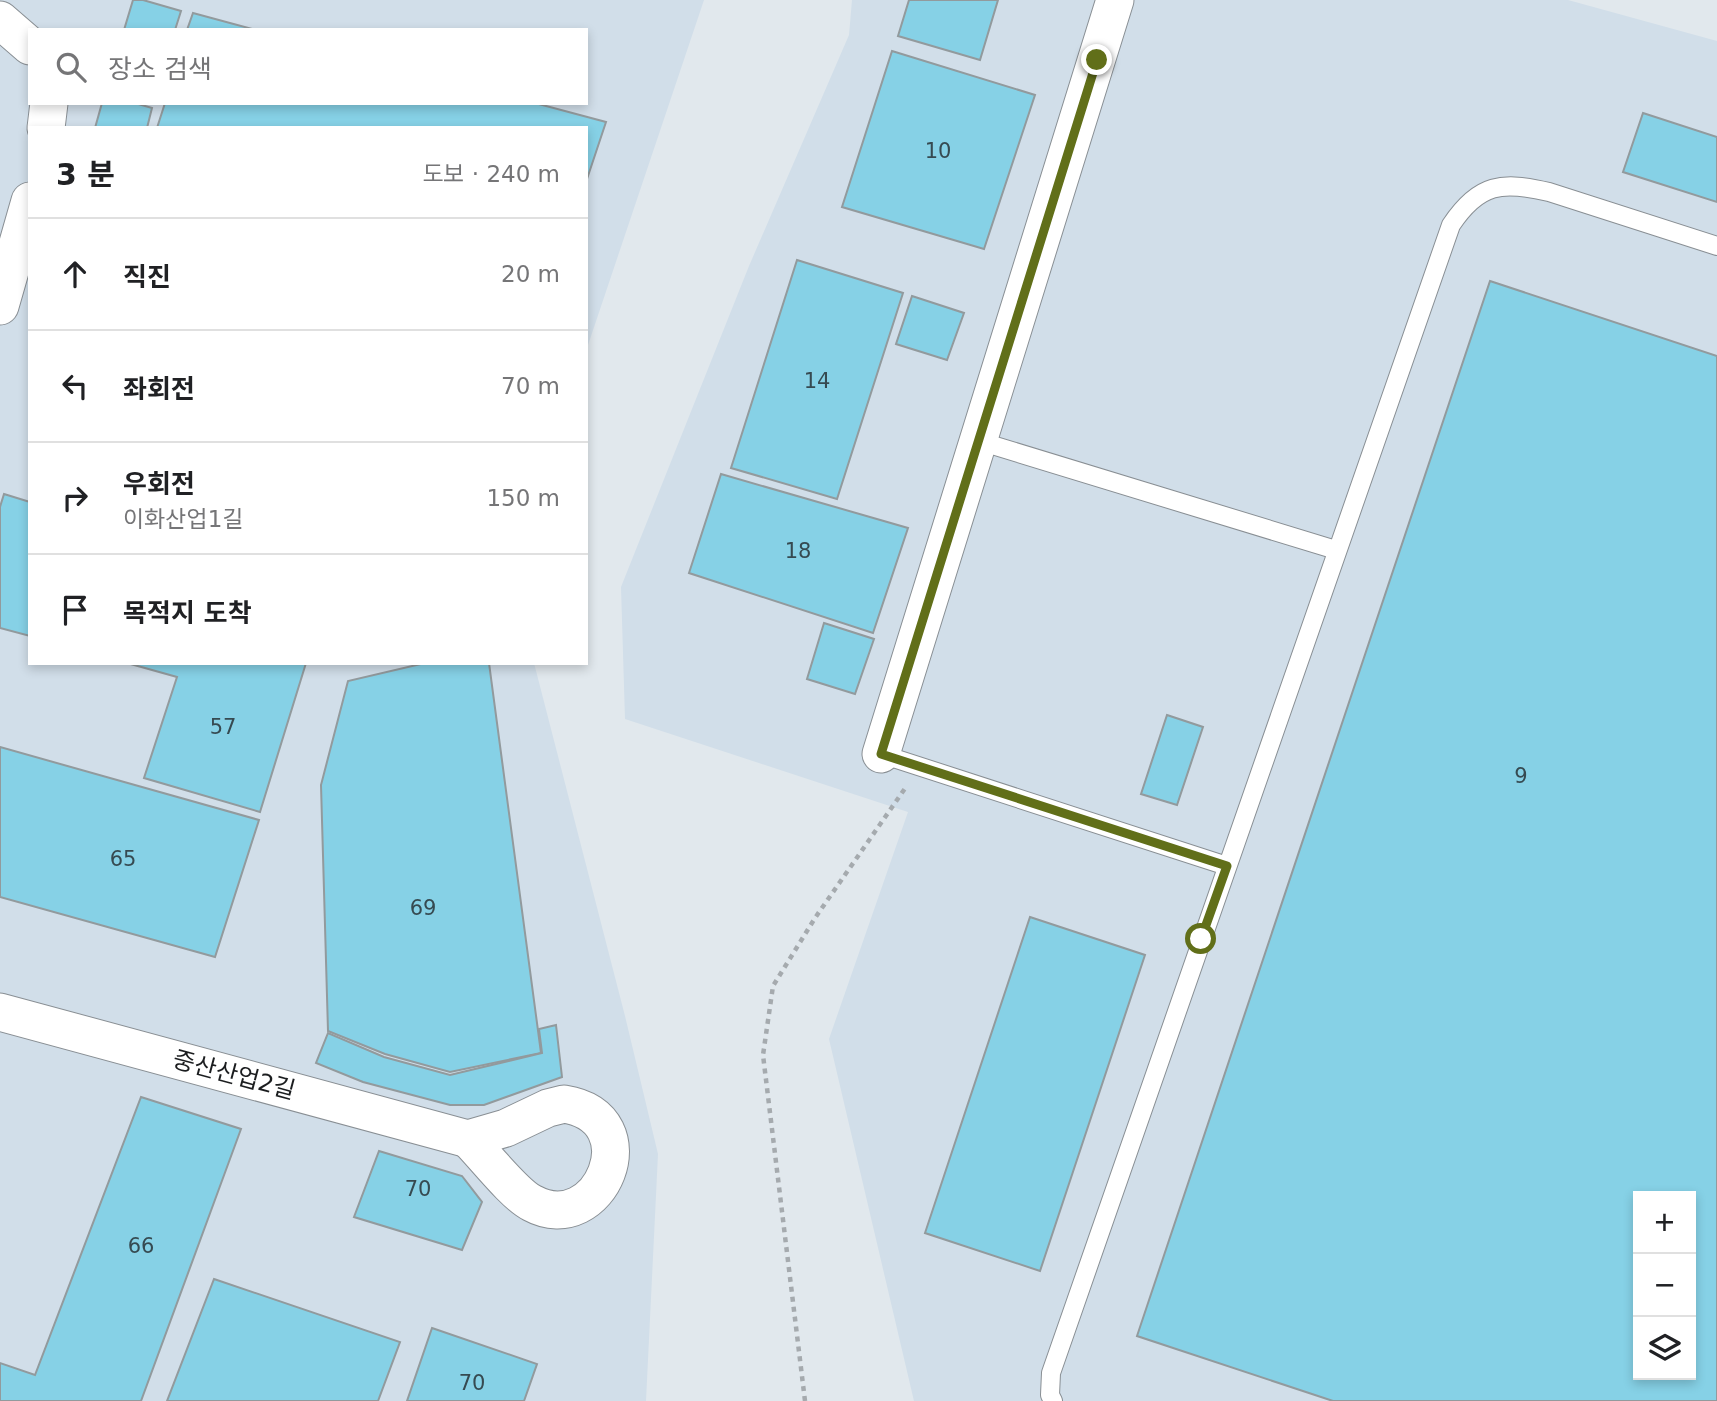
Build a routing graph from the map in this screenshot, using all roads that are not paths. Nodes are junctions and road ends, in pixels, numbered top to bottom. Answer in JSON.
{"nodes":[{"id":1,"x":1115,"y":0,"type":"edge"},
{"id":2,"x":0,"y":20,"type":"edge"},
{"id":3,"x":28,"y":44,"type":"edge"},
{"id":4,"x":49,"y":105,"type":"edge"},
{"id":5,"x":46,"y":126,"type":"edge"},
{"id":6,"x":28,"y":208,"type":"edge"},
{"id":7,"x":1717,"y":246,"type":"edge"},
{"id":8,"x":0,"y":306,"type":"edge"},
{"id":9,"x":979,"y":441,"type":"junction"},
{"id":10,"x":1336,"y":550,"type":"junction"},
{"id":11,"x":881,"y":754,"type":"joint"},
{"id":12,"x":1227,"y":866,"type":"junction"},
{"id":13,"x":0,"y":1012,"type":"edge"},
{"id":14,"x":468,"y":1139,"type":"dead end"},
{"id":15,"x":1054,"y":1401,"type":"edge"}],
"edges":[{"from":1,"to":9,"type":"street"},
{"from":2,"to":3,"type":"street"},
{"from":4,"to":5,"type":"street"},
{"from":6,"to":8,"type":"street"},
{"from":7,"to":10,"type":"lane"},
{"from":9,"to":10,"type":"lane"},
{"from":9,"to":11,"type":"street"},
{"from":10,"to":12,"type":"lane"},
{"from":11,"to":12,"type":"lane"},
{"from":12,"to":15,"type":"lane"},
{"from":13,"to":14,"type":"street","name":"중산산업2길"}]}
